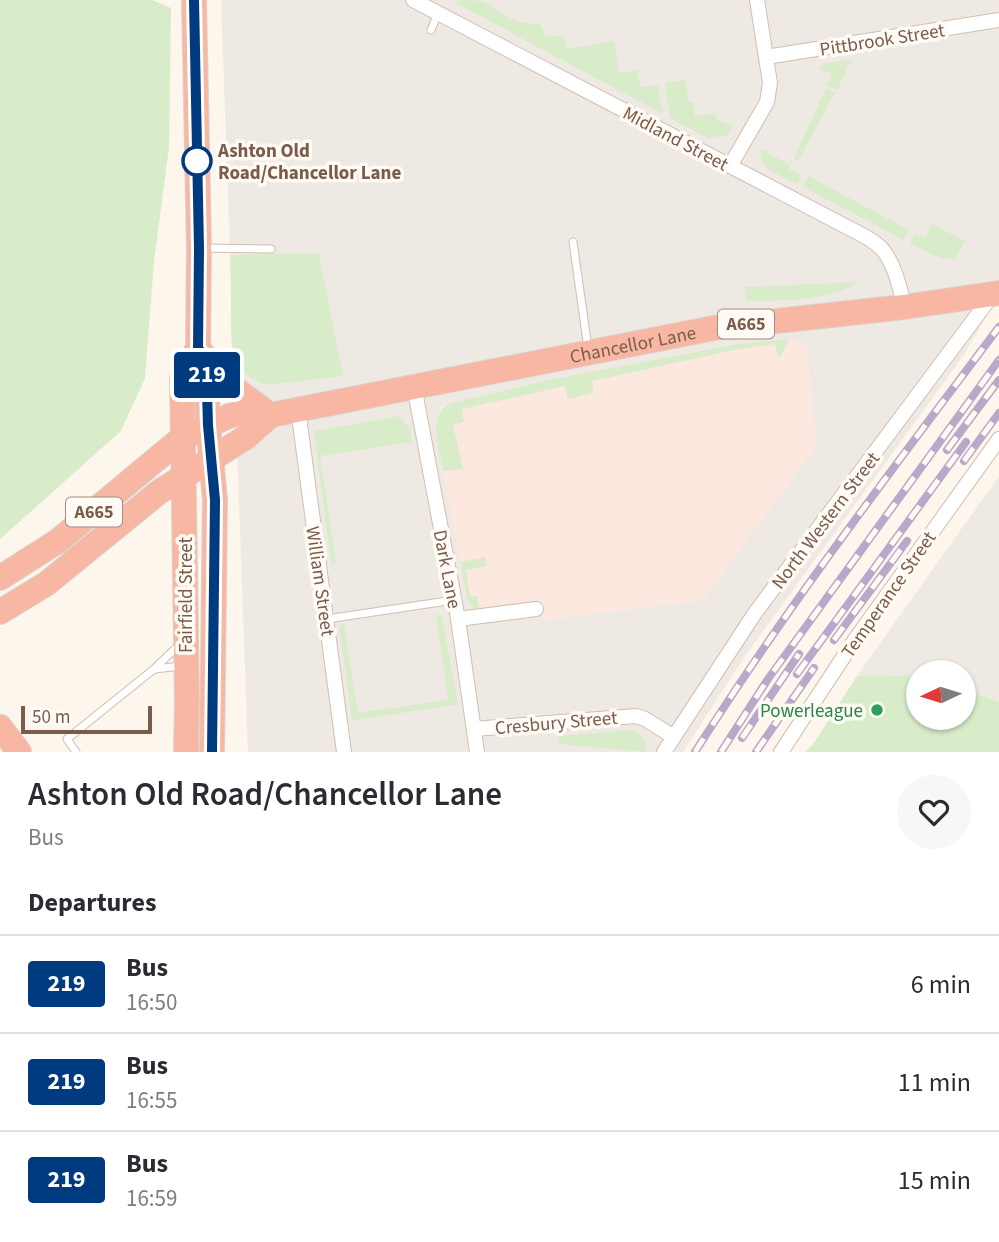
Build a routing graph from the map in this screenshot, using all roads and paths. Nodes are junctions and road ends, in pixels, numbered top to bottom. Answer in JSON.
{"nodes":[{"id":1,"x":194,"y":0,"type":"edge"},
{"id":2,"x":413,"y":0,"type":"edge"},
{"id":3,"x":757,"y":0,"type":"edge"},
{"id":4,"x":438,"y":12,"type":"junction"},
{"id":5,"x":999,"y":20,"type":"edge"},
{"id":6,"x":431,"y":30,"type":"dead end"},
{"id":7,"x":766,"y":57,"type":"junction"},
{"id":8,"x":730,"y":166,"type":"junction"},
{"id":9,"x":573,"y":242,"type":"dead end"},
{"id":10,"x":199,"y":248,"type":"junction"},
{"id":11,"x":271,"y":249,"type":"dead end"},
{"id":12,"x":996,"y":294,"type":"edge"},
{"id":13,"x":904,"y":307,"type":"junction"},
{"id":14,"x":589,"y":352,"type":"junction"},
{"id":15,"x":202,"y":353,"type":"junction"},
{"id":16,"x":414,"y":386,"type":"junction"},
{"id":17,"x":298,"y":409,"type":"junction"},
{"id":18,"x":271,"y":415,"type":"junction"},
{"id":19,"x":208,"y":425,"type":"junction"},
{"id":20,"x":182,"y":438,"type":"junction"},
{"id":21,"x":999,"y":439,"type":"edge"},
{"id":22,"x":212,"y":458,"type":"junction"},
{"id":23,"x":183,"y":474,"type":"junction"},
{"id":24,"x":0,"y":578,"type":"edge"},
{"id":25,"x":454,"y":600,"type":"junction"},
{"id":26,"x":536,"y":609,"type":"dead end"},
{"id":27,"x":0,"y":612,"type":"edge"},
{"id":28,"x":326,"y":619,"type":"junction"},
{"id":29,"x":458,"y":619,"type":"junction"},
{"id":30,"x":186,"y":638,"type":"junction"},
{"id":31,"x":186,"y":666,"type":"junction"},
{"id":32,"x":154,"y":669,"type":"junction"},
{"id":33,"x":0,"y":727,"type":"edge"},
{"id":34,"x":474,"y":729,"type":"junction"},
{"id":35,"x":674,"y":737,"type":"junction"},
{"id":36,"x":19,"y":752,"type":"edge"},
{"id":37,"x":76,"y":752,"type":"edge"},
{"id":38,"x":186,"y":752,"type":"edge"},
{"id":39,"x":212,"y":752,"type":"edge"},
{"id":40,"x":344,"y":752,"type":"edge"},
{"id":41,"x":477,"y":752,"type":"edge"},
{"id":42,"x":664,"y":752,"type":"edge"},
{"id":43,"x":781,"y":752,"type":"edge"}],
"edges":[{"from":1,"to":10,"type":"highway","name":"Fairfield Street"},
{"from":2,"to":4,"type":"street","name":"Midland Street"},
{"from":3,"to":7,"type":"street"},
{"from":4,"to":6,"type":"lane"},
{"from":4,"to":8,"type":"street","name":"Midland Street"},
{"from":5,"to":7,"type":"street","name":"Pittbrook Street"},
{"from":7,"to":8,"type":"street"},
{"from":8,"to":13,"type":"street","name":"Midland Street"},
{"from":9,"to":14,"type":"lane"},
{"from":10,"to":11,"type":"lane"},
{"from":10,"to":15,"type":"highway","name":"Fairfield Street"},
{"from":12,"to":13,"type":"highway","name":"Chancellor Lane","number":"A665"},
{"from":12,"to":35,"type":"street","name":"North Western Street"},
{"from":13,"to":14,"type":"highway","name":"Chancellor Lane","number":"A665"},
{"from":14,"to":16,"type":"highway","name":"Chancellor Lane","number":"A665"},
{"from":15,"to":18,"type":"highway"},
{"from":15,"to":19,"type":"highway","name":"Fairfield Street"},
{"from":15,"to":20,"type":"highway","name":"Fairfield Street"},
{"from":16,"to":17,"type":"highway","name":"Chancellor Lane","number":"A665"},
{"from":16,"to":25,"type":"street","name":"Dark Lane"},
{"from":17,"to":18,"type":"highway","name":"Chancellor Lane","number":"A665"},
{"from":17,"to":28,"type":"street","name":"William Street"},
{"from":18,"to":19,"type":"highway","name":"Chancellor Lane","number":"A665"},
{"from":18,"to":22,"type":"highway","name":"Chancellor Lane"},
{"from":19,"to":20,"type":"highway","number":"A665"},
{"from":19,"to":22,"type":"highway","name":"Fairfield Street"},
{"from":20,"to":23,"type":"highway","name":"Fairfield Street"},
{"from":20,"to":24,"type":"highway","number":"A665"},
{"from":21,"to":43,"type":"street","name":"Temperance Street"},
{"from":22,"to":23,"type":"highway","name":"Chancellor Lane"},
{"from":22,"to":39,"type":"highway","name":"Fairfield Street"},
{"from":23,"to":27,"type":"highway","number":"A665"},
{"from":23,"to":30,"type":"highway","name":"Fairfield Street"},
{"from":25,"to":28,"type":"lane"},
{"from":25,"to":29,"type":"street","name":"Dark Lane"},
{"from":26,"to":29,"type":"street"},
{"from":28,"to":40,"type":"street","name":"William Street"},
{"from":29,"to":34,"type":"street","name":"Dark Lane"},
{"from":30,"to":31,"type":"highway","name":"Fairfield Street"},
{"from":30,"to":32,"type":"lane"},
{"from":31,"to":32,"type":"lane"},
{"from":31,"to":38,"type":"highway","name":"Fairfield Street"},
{"from":32,"to":37,"type":"lane"},
{"from":33,"to":36,"type":"highway"},
{"from":34,"to":35,"type":"street","name":"Cresbury Street"},
{"from":34,"to":41,"type":"street","name":"Dark Lane"},
{"from":35,"to":42,"type":"street","name":"North Western Street"}]}
